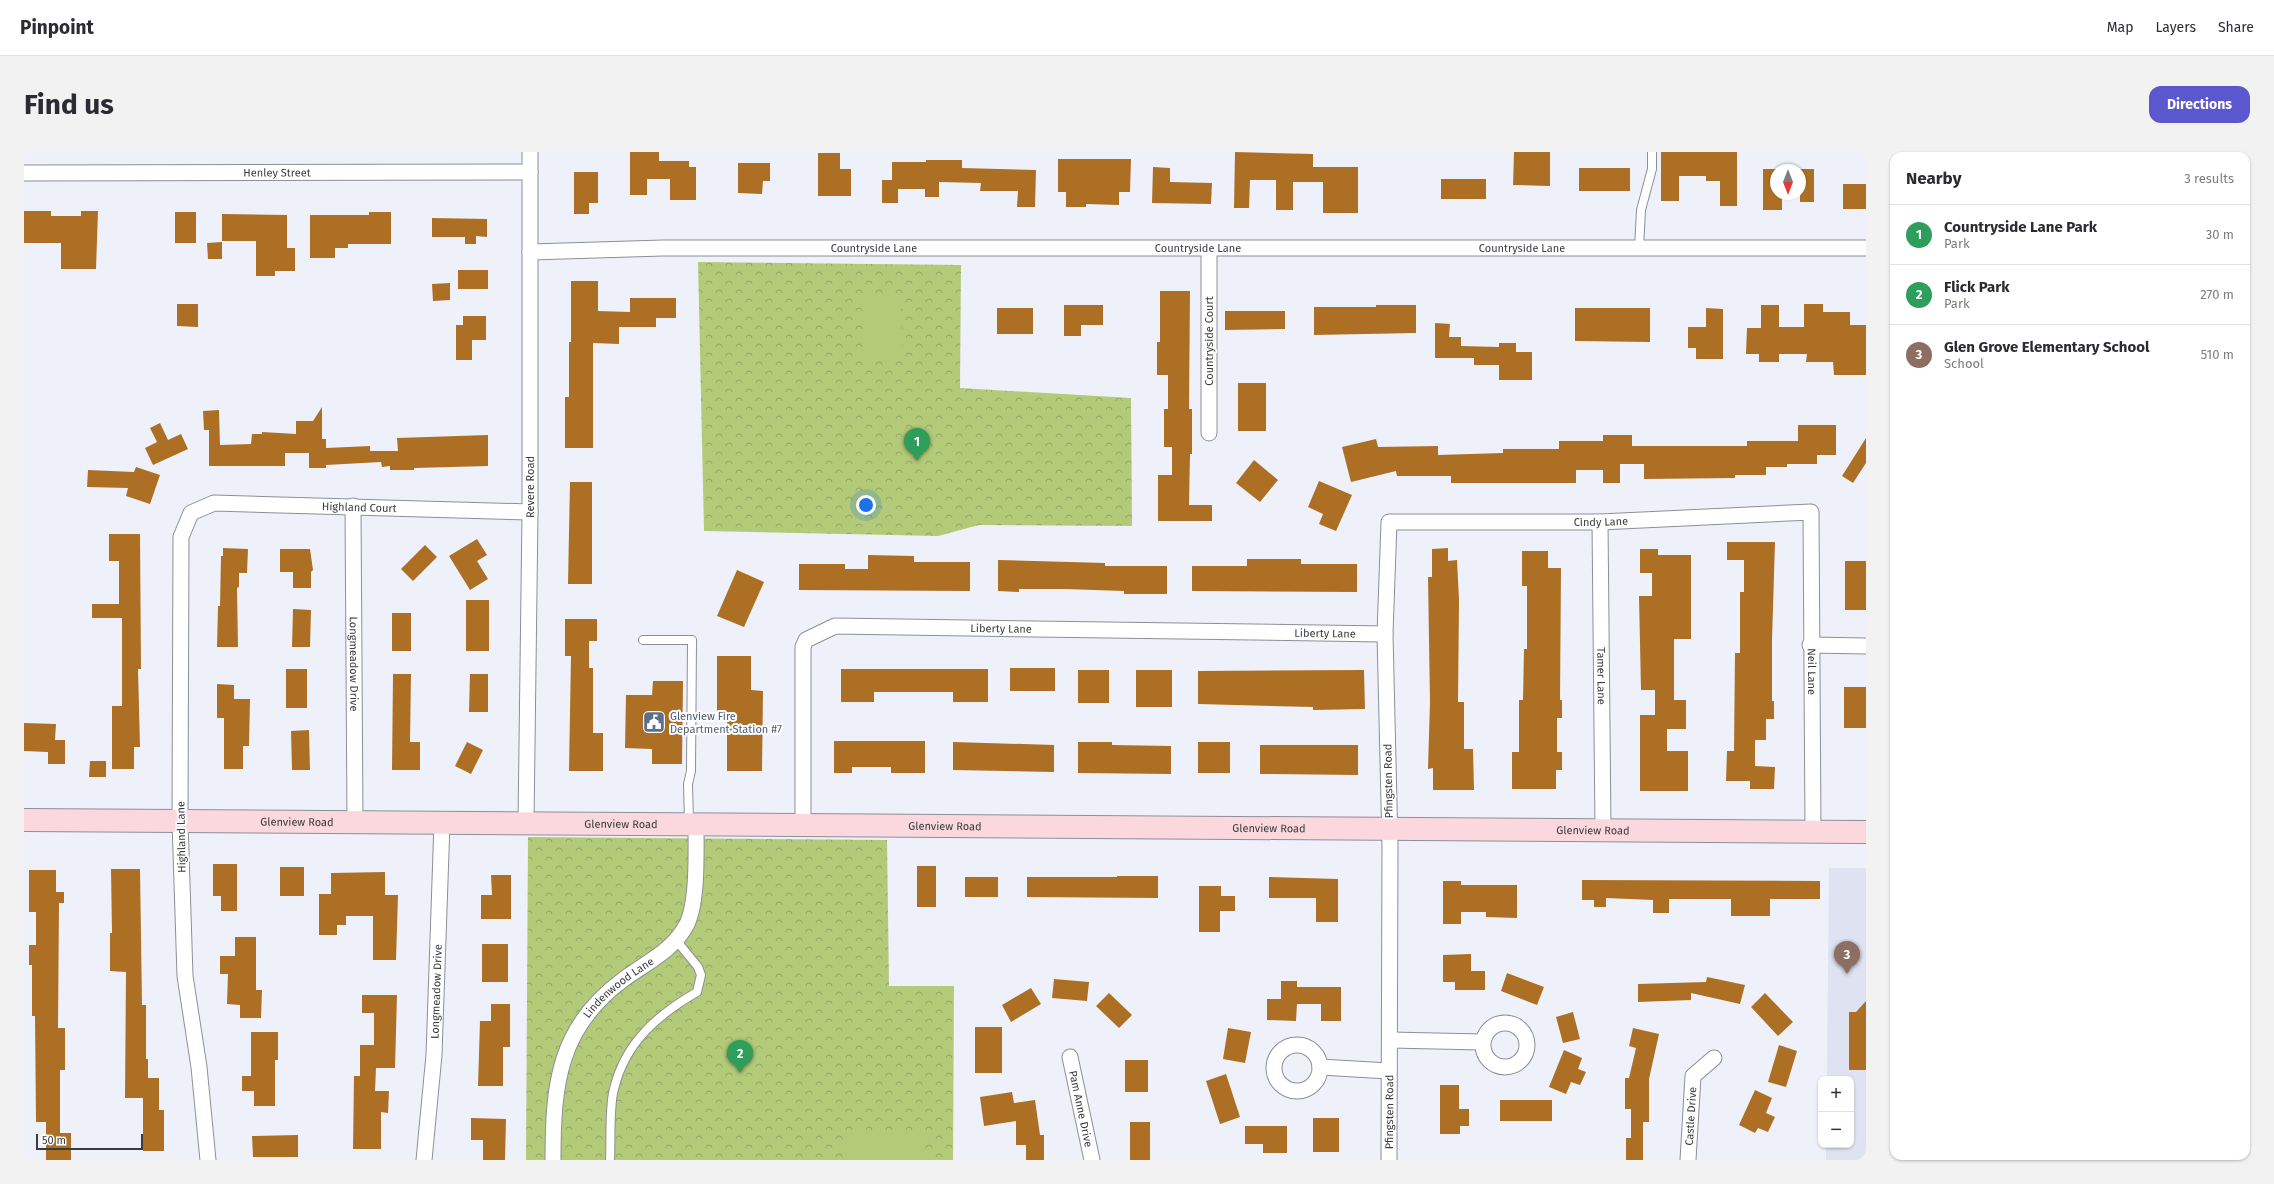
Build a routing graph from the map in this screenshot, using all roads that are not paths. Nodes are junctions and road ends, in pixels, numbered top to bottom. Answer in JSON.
{"nodes":[{"id":1,"x":530,"y":152,"type":"edge"},
{"id":2,"x":1652,"y":152,"type":"edge"},
{"id":3,"x":530,"y":172,"type":"junction"},
{"id":4,"x":24,"y":173,"type":"edge"},
{"id":5,"x":1639,"y":248,"type":"junction"},
{"id":6,"x":1866,"y":248,"type":"edge"},
{"id":7,"x":1209,"y":249,"type":"junction"},
{"id":8,"x":530,"y":252,"type":"junction"},
{"id":9,"x":1209,"y":433,"type":"dead end"},
{"id":10,"x":353,"y":506,"type":"junction"},
{"id":11,"x":530,"y":512,"type":"junction"},
{"id":12,"x":1811,"y":512,"type":"joint"},
{"id":13,"x":191,"y":513,"type":"joint"},
{"id":14,"x":1389,"y":522,"type":"joint"},
{"id":15,"x":1600,"y":522,"type":"junction"},
{"id":16,"x":1385,"y":634,"type":"junction"},
{"id":17,"x":643,"y":640,"type":"dead end"},
{"id":18,"x":1810,"y":645,"type":"junction"},
{"id":19,"x":1866,"y":646,"type":"edge"},
{"id":20,"x":24,"y":820,"type":"edge"},
{"id":21,"x":180,"y":821,"type":"junction"},
{"id":22,"x":355,"y":822,"type":"junction"},
{"id":23,"x":442,"y":823,"type":"junction"},
{"id":24,"x":526,"y":823,"type":"junction"},
{"id":25,"x":692,"y":824,"type":"junction"},
{"id":26,"x":803,"y":825,"type":"junction"},
{"id":27,"x":1389,"y":829,"type":"junction"},
{"id":28,"x":1603,"y":830,"type":"junction"},
{"id":29,"x":1812,"y":832,"type":"junction"},
{"id":30,"x":1866,"y":832,"type":"edge"},
{"id":31,"x":676,"y":940,"type":"junction"},
{"id":32,"x":1390,"y":1040,"type":"junction"},
{"id":33,"x":1482,"y":1042,"type":"dead end"},
{"id":34,"x":1070,"y":1057,"type":"dead end"},
{"id":35,"x":1714,"y":1058,"type":"dead end"},
{"id":36,"x":1320,"y":1067,"type":"dead end"},
{"id":37,"x":1389,"y":1071,"type":"junction"},
{"id":38,"x":208,"y":1160,"type":"edge"},
{"id":39,"x":424,"y":1160,"type":"edge"},
{"id":40,"x":553,"y":1160,"type":"edge"},
{"id":41,"x":610,"y":1160,"type":"edge"},
{"id":42,"x":1092,"y":1160,"type":"edge"},
{"id":43,"x":1389,"y":1160,"type":"edge"},
{"id":44,"x":1688,"y":1160,"type":"edge"}],
"edges":[{"from":1,"to":3,"type":"street","name":"Revere Road"},
{"from":2,"to":5,"type":"lane"},
{"from":3,"to":4,"type":"street","name":"Henley Street"},
{"from":3,"to":8,"type":"street","name":"Revere Road"},
{"from":5,"to":6,"type":"street","name":"Countryside Lane"},
{"from":5,"to":7,"type":"street","name":"Countryside Lane"},
{"from":7,"to":8,"type":"street","name":"Countryside Lane"},
{"from":7,"to":9,"type":"street","name":"Countryside Court"},
{"from":8,"to":11,"type":"street","name":"Revere Road"},
{"from":10,"to":11,"type":"street","name":"Highland Court"},
{"from":10,"to":13,"type":"street","name":"Highland Court"},
{"from":10,"to":22,"type":"street","name":"Longmeadow Drive"},
{"from":11,"to":24,"type":"street","name":"Revere Road"},
{"from":12,"to":15,"type":"street","name":"Cindy Lane"},
{"from":12,"to":18,"type":"street","name":"Neil Lane"},
{"from":13,"to":21,"type":"street","name":"Highland Lane"},
{"from":14,"to":15,"type":"street","name":"Cindy Lane"},
{"from":14,"to":16,"type":"street","name":"Pfingsten Road"},
{"from":15,"to":28,"type":"street","name":"Tamer Lane"},
{"from":16,"to":26,"type":"street","name":"Liberty Lane"},
{"from":16,"to":27,"type":"street","name":"Pfingsten Road"},
{"from":17,"to":25,"type":"lane"},
{"from":18,"to":19,"type":"street"},
{"from":18,"to":29,"type":"street","name":"Neil Lane"},
{"from":20,"to":21,"type":"main road","name":"Glenview Road"},
{"from":21,"to":22,"type":"main road","name":"Glenview Road"},
{"from":21,"to":38,"type":"street","name":"Highland Lane"},
{"from":22,"to":23,"type":"main road","name":"Glenview Road"},
{"from":23,"to":24,"type":"main road","name":"Glenview Road"},
{"from":23,"to":39,"type":"street","name":"Longmeadow Drive"},
{"from":24,"to":25,"type":"main road","name":"Glenview Road"},
{"from":25,"to":26,"type":"main road","name":"Glenview Road"},
{"from":25,"to":31,"type":"street","name":"Lindenwood Lane"},
{"from":26,"to":27,"type":"main road","name":"Glenview Road"},
{"from":27,"to":28,"type":"main road","name":"Glenview Road"},
{"from":27,"to":32,"type":"street","name":"Pfingsten Road"},
{"from":28,"to":29,"type":"main road","name":"Glenview Road"},
{"from":29,"to":30,"type":"main road","name":"Glenview Road"},
{"from":31,"to":40,"type":"street","name":"Lindenwood Lane"},
{"from":31,"to":41,"type":"lane"},
{"from":32,"to":33,"type":"street"},
{"from":32,"to":37,"type":"street","name":"Pfingsten Road"},
{"from":34,"to":42,"type":"street","name":"Pam Anne Drive"},
{"from":35,"to":44,"type":"street","name":"Castle Drive"},
{"from":36,"to":37,"type":"street"},
{"from":37,"to":43,"type":"street","name":"Pfingsten Road"}]}
